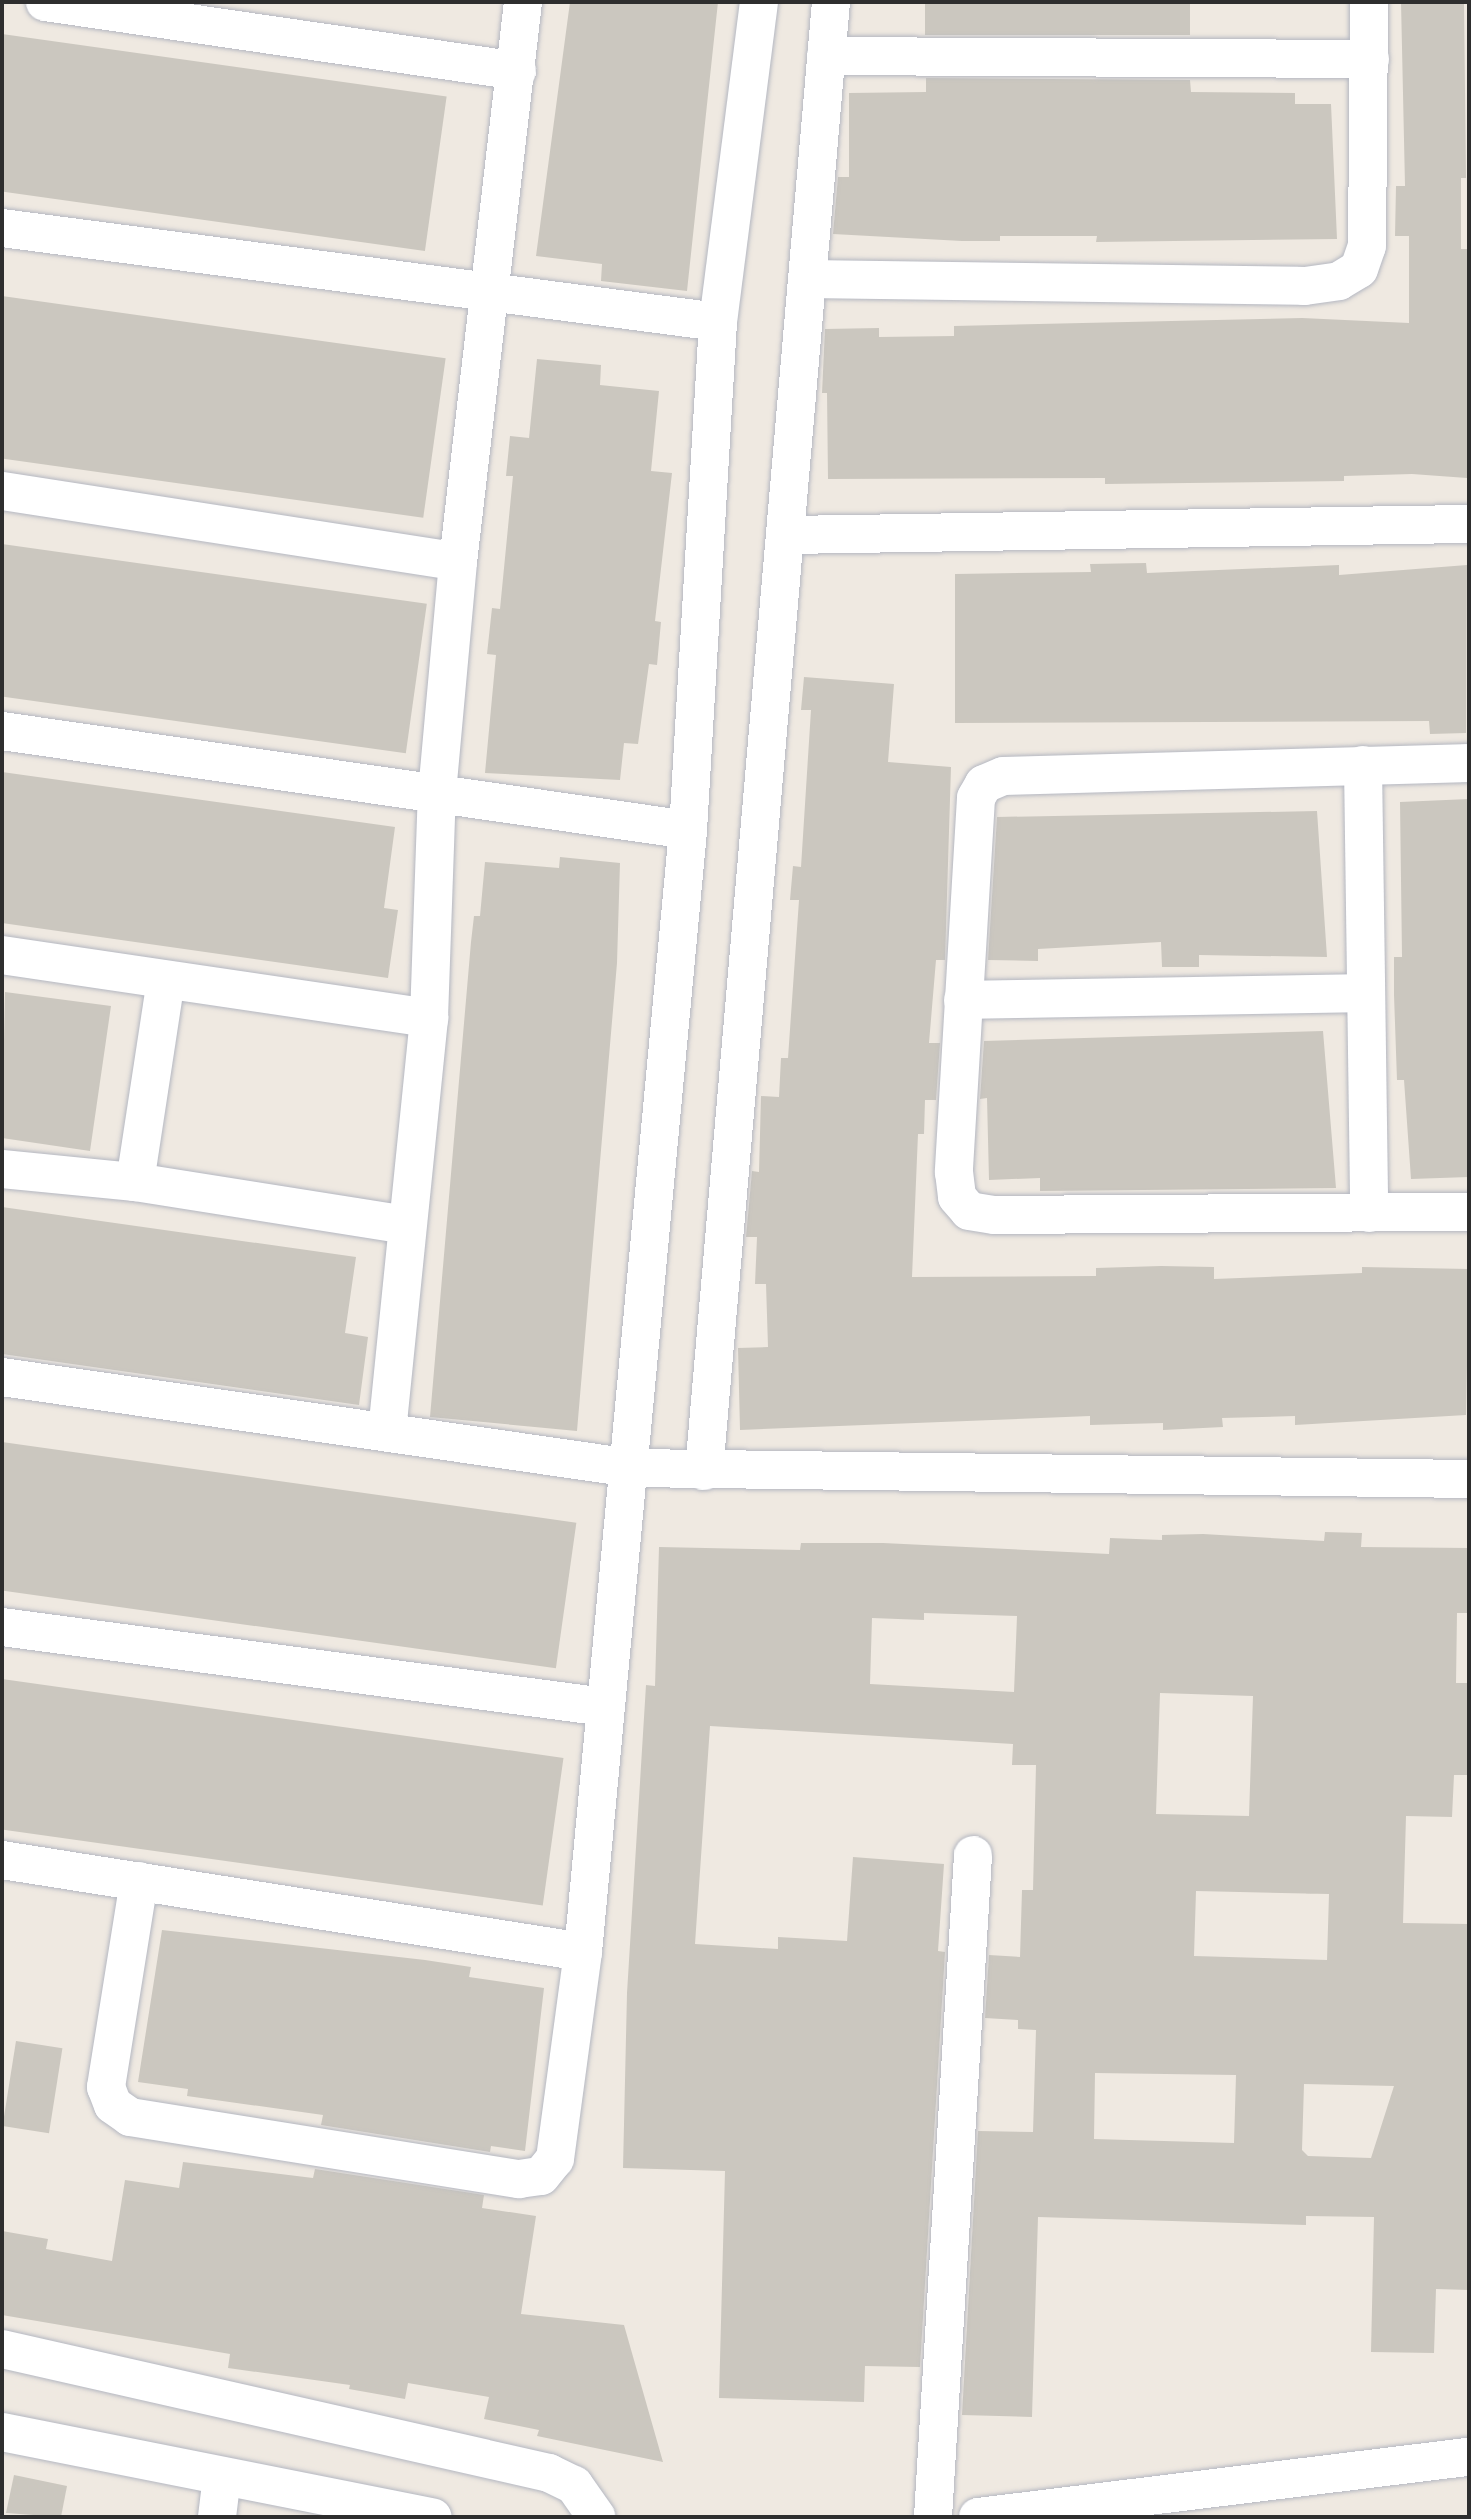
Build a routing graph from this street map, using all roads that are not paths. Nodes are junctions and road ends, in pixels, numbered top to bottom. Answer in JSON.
{"nodes":[{"id":1,"x":45,"y":2,"type":"edge"},
{"id":2,"x":523,"y":2,"type":"edge"},
{"id":3,"x":759,"y":2,"type":"edge"},
{"id":4,"x":831,"y":2,"type":"edge"},
{"id":5,"x":1369,"y":2,"type":"edge"},
{"id":6,"x":826,"y":55,"type":"junction"},
{"id":7,"x":1370,"y":59,"type":"junction"},
{"id":8,"x":517,"y":71,"type":"junction"},
{"id":9,"x":2,"y":228,"type":"edge"},
{"id":10,"x":807,"y":279,"type":"junction"},
{"id":11,"x":491,"y":293,"type":"junction"},
{"id":12,"x":718,"y":323,"type":"junction"},
{"id":13,"x":2,"y":491,"type":"edge"},
{"id":14,"x":1469,"y":524,"type":"edge"},
{"id":15,"x":788,"y":535,"type":"junction"},
{"id":16,"x":458,"y":562,"type":"junction"},
{"id":17,"x":2,"y":732,"type":"edge"},
{"id":18,"x":1469,"y":763,"type":"edge"},
{"id":19,"x":1363,"y":765,"type":"junction"},
{"id":20,"x":438,"y":793,"type":"junction"},
{"id":21,"x":688,"y":831,"type":"junction"},
{"id":22,"x":2,"y":955,"type":"edge"},
{"id":23,"x":166,"y":980,"type":"junction"},
{"id":24,"x":1366,"y":993,"type":"junction"},
{"id":25,"x":963,"y":1000,"type":"junction"},
{"id":26,"x":429,"y":1018,"type":"junction"},
{"id":27,"x":2,"y":1169,"type":"edge"},
{"id":28,"x":135,"y":1182,"type":"junction"},
{"id":29,"x":1469,"y":1212,"type":"edge"},
{"id":30,"x":1368,"y":1213,"type":"junction"},
{"id":31,"x":407,"y":1224,"type":"junction"},
{"id":32,"x":2,"y":1377,"type":"edge"},
{"id":33,"x":387,"y":1433,"type":"junction"},
{"id":34,"x":631,"y":1468,"type":"junction"},
{"id":35,"x":704,"y":1471,"type":"junction"},
{"id":36,"x":1469,"y":1479,"type":"edge"},
{"id":37,"x":2,"y":1626,"type":"edge"},
{"id":38,"x":605,"y":1707,"type":"junction"},
{"id":39,"x":973,"y":1856,"type":"dead end"},
{"id":40,"x":2,"y":1860,"type":"edge"},
{"id":41,"x":139,"y":1881,"type":"junction"},
{"id":42,"x":583,"y":1952,"type":"junction"},
{"id":43,"x":2,"y":2349,"type":"edge"},
{"id":44,"x":2,"y":2431,"type":"edge"},
{"id":45,"x":1469,"y":2457,"type":"edge"},
{"id":46,"x":222,"y":2479,"type":"junction"},
{"id":47,"x":217,"y":2517,"type":"edge"},
{"id":48,"x":433,"y":2517,"type":"edge"},
{"id":49,"x":596,"y":2517,"type":"edge"},
{"id":50,"x":933,"y":2517,"type":"edge"},
{"id":51,"x":978,"y":2517,"type":"edge"}],
"edges":[{"from":1,"to":8,"type":"street"},
{"from":2,"to":8,"type":"street"},
{"from":3,"to":12,"type":"street"},
{"from":4,"to":6,"type":"street"},
{"from":5,"to":7,"type":"street"},
{"from":6,"to":7,"type":"street"},
{"from":6,"to":10,"type":"street"},
{"from":7,"to":10,"type":"street"},
{"from":8,"to":11,"type":"street"},
{"from":9,"to":11,"type":"street"},
{"from":10,"to":15,"type":"street"},
{"from":11,"to":12,"type":"street"},
{"from":11,"to":16,"type":"street"},
{"from":12,"to":21,"type":"street"},
{"from":13,"to":16,"type":"street"},
{"from":14,"to":15,"type":"street"},
{"from":15,"to":35,"type":"street"},
{"from":16,"to":20,"type":"street"},
{"from":17,"to":20,"type":"street"},
{"from":18,"to":19,"type":"street"},
{"from":19,"to":24,"type":"street"},
{"from":19,"to":25,"type":"street"},
{"from":20,"to":21,"type":"street"},
{"from":20,"to":26,"type":"street"},
{"from":21,"to":34,"type":"street"},
{"from":22,"to":23,"type":"street"},
{"from":23,"to":26,"type":"street"},
{"from":23,"to":28,"type":"street"},
{"from":24,"to":25,"type":"street"},
{"from":24,"to":30,"type":"street"},
{"from":25,"to":30,"type":"street"},
{"from":26,"to":31,"type":"street"},
{"from":27,"to":28,"type":"street"},
{"from":28,"to":31,"type":"street"},
{"from":29,"to":30,"type":"street"},
{"from":31,"to":33,"type":"street"},
{"from":32,"to":33,"type":"street"},
{"from":33,"to":34,"type":"street"},
{"from":34,"to":35,"type":"street"},
{"from":34,"to":38,"type":"street"},
{"from":35,"to":36,"type":"street"},
{"from":37,"to":38,"type":"street"},
{"from":38,"to":42,"type":"street"},
{"from":39,"to":50,"type":"street"},
{"from":40,"to":41,"type":"street"},
{"from":41,"to":42,"type":"street"},
{"from":41,"to":42,"type":"street"},
{"from":43,"to":49,"type":"street"},
{"from":44,"to":46,"type":"street"},
{"from":45,"to":51,"type":"street"},
{"from":46,"to":47,"type":"street"},
{"from":46,"to":48,"type":"street"}]}
